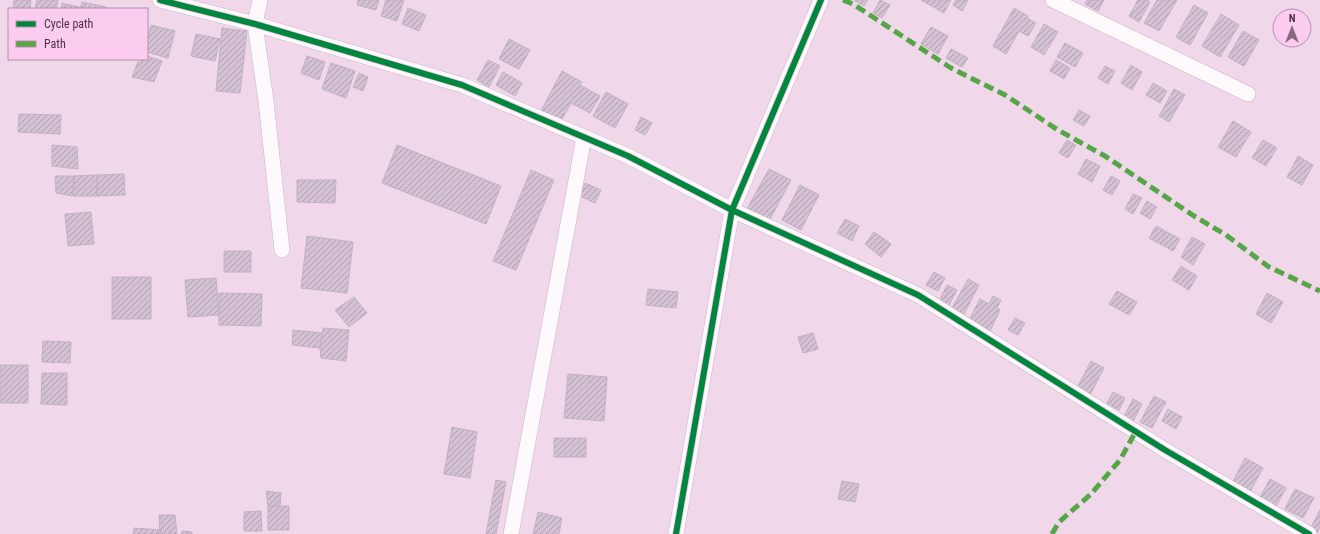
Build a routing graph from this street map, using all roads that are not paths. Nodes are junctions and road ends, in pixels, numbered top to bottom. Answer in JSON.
{"nodes":[{"id":1,"x":160,"y":0,"type":"edge"},
{"id":2,"x":260,"y":0,"type":"edge"},
{"id":3,"x":821,"y":0,"type":"edge"},
{"id":4,"x":1053,"y":0,"type":"edge"},
{"id":5,"x":255,"y":24,"type":"junction"},
{"id":6,"x":1248,"y":94,"type":"dead end"},
{"id":7,"x":584,"y":137,"type":"junction"},
{"id":8,"x":732,"y":210,"type":"junction"},
{"id":9,"x":282,"y":250,"type":"dead end"},
{"id":10,"x":511,"y":534,"type":"edge"},
{"id":11,"x":676,"y":534,"type":"edge"},
{"id":12,"x":1309,"y":534,"type":"edge"}],
"edges":[{"from":1,"to":5,"type":"street"},
{"from":2,"to":5,"type":"street"},
{"from":3,"to":8,"type":"street"},
{"from":4,"to":6,"type":"street"},
{"from":5,"to":7,"type":"street"},
{"from":5,"to":9,"type":"street"},
{"from":7,"to":8,"type":"street"},
{"from":7,"to":10,"type":"street"},
{"from":8,"to":11,"type":"street"},
{"from":8,"to":12,"type":"street"}]}
